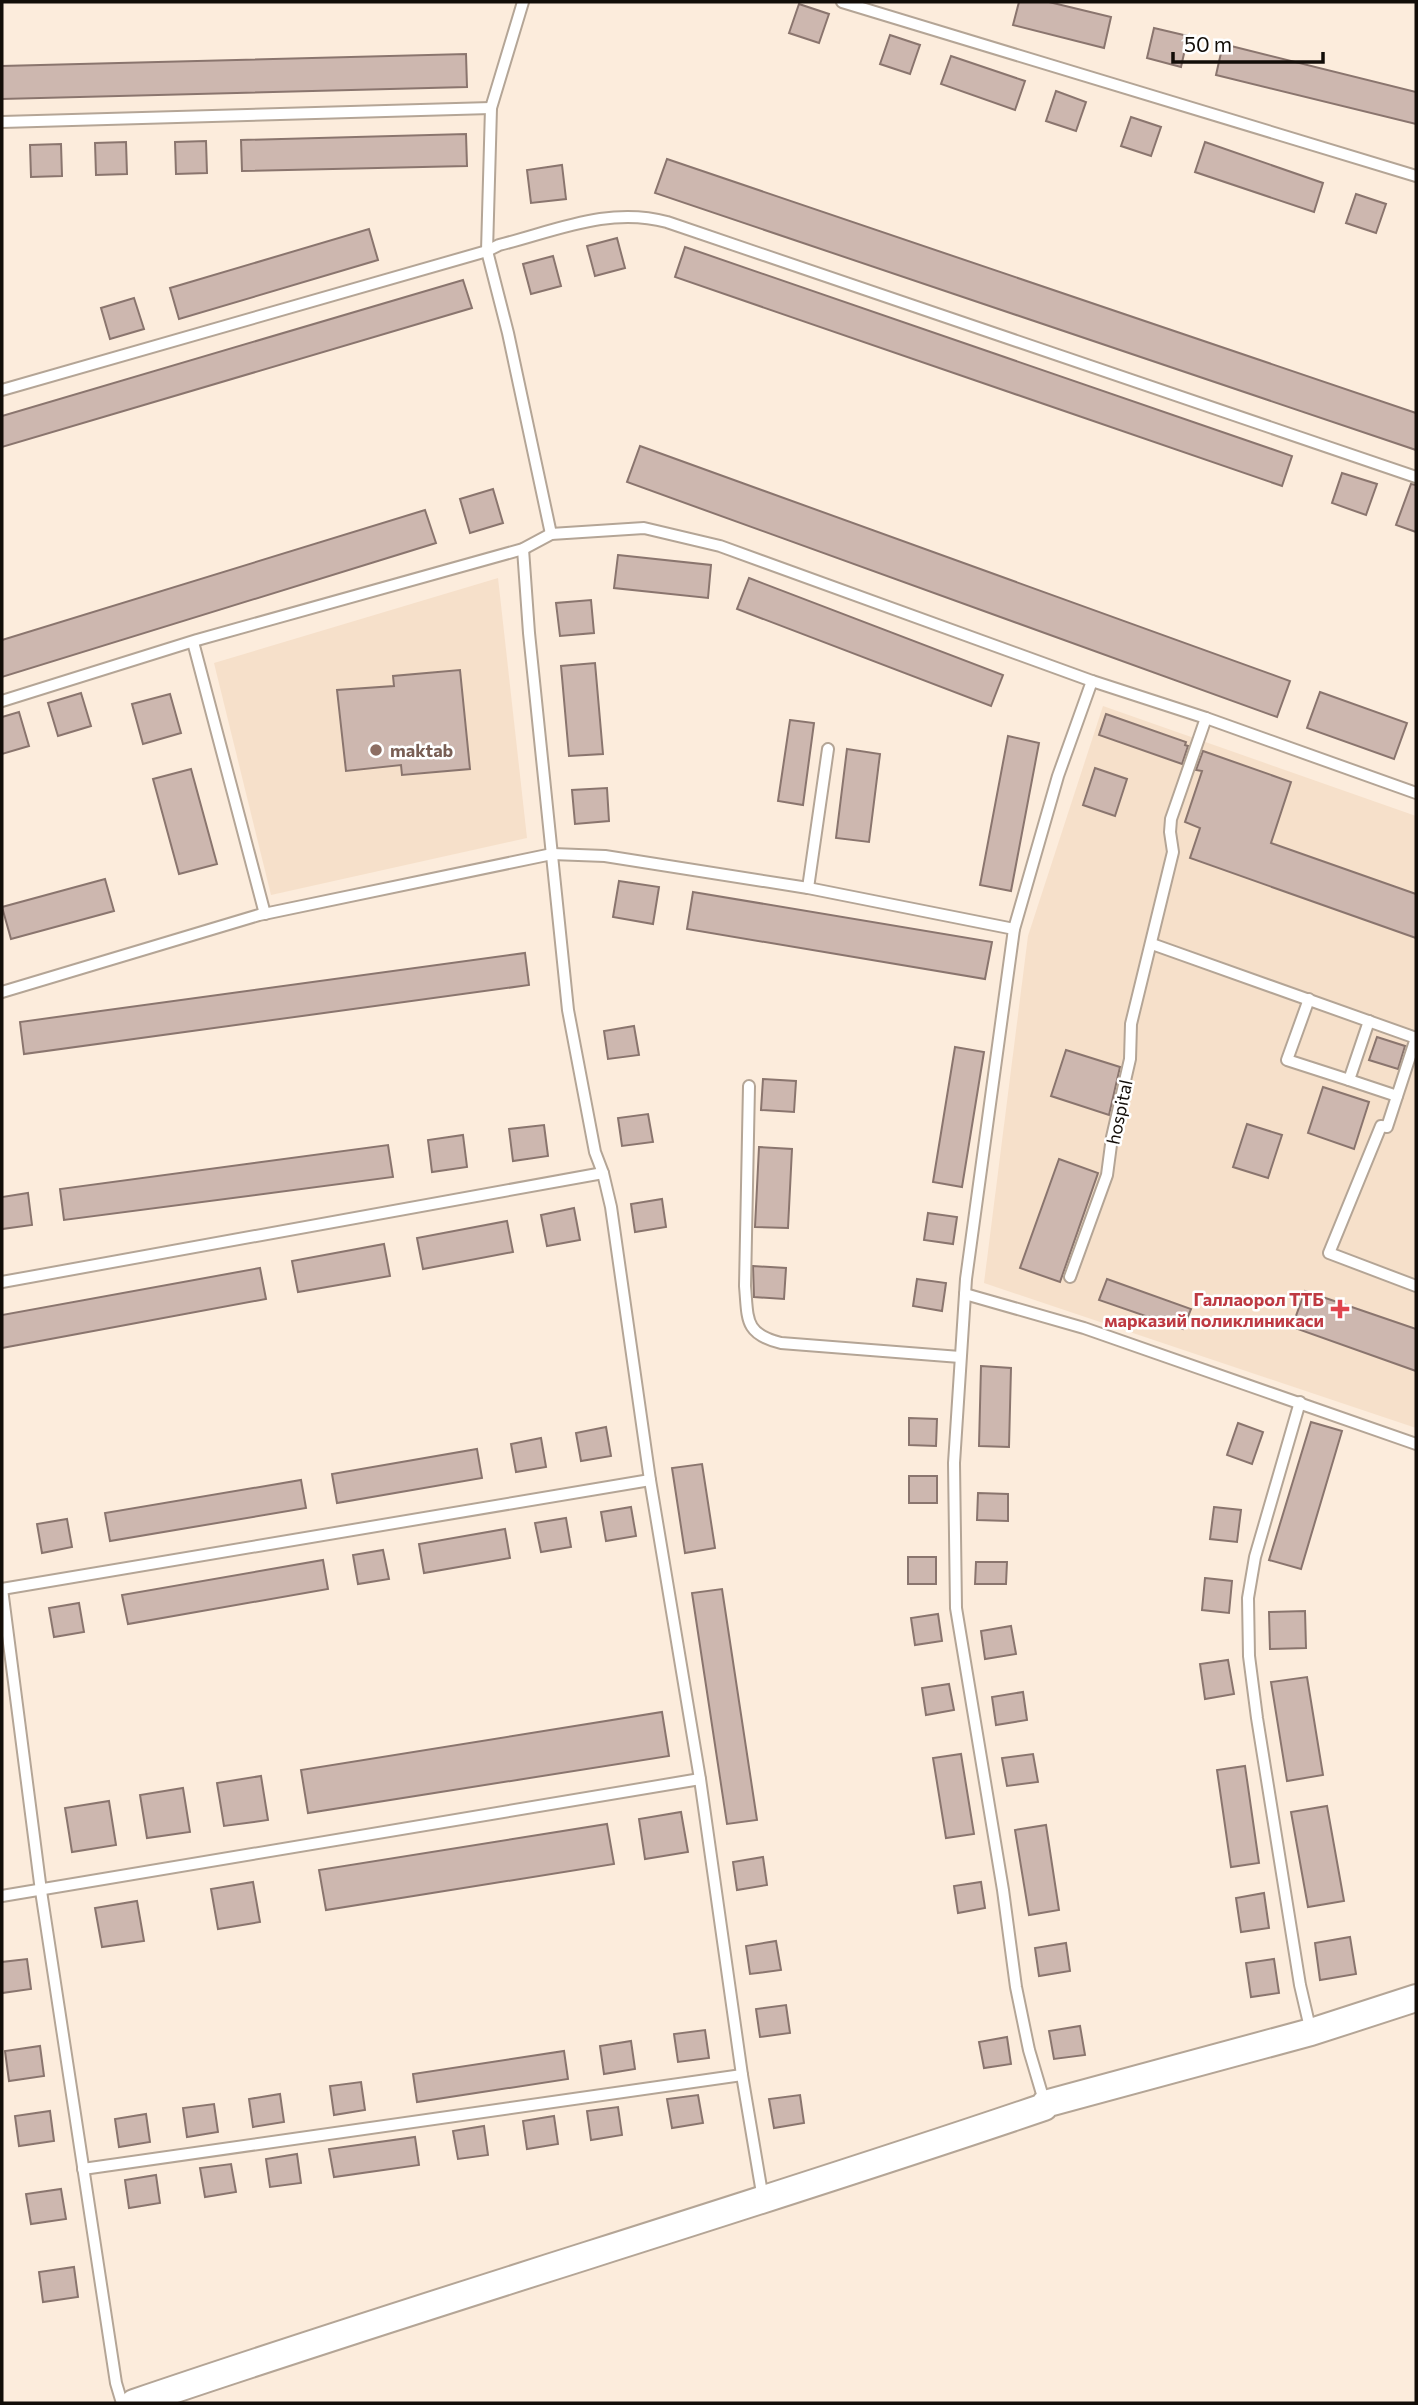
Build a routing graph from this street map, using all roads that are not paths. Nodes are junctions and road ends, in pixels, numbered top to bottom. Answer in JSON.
{"nodes":[{"id":1,"x":523,"y":2,"type":"edge"},
{"id":2,"x":842,"y":2,"type":"edge"},
{"id":3,"x":491,"y":108,"type":"junction"},
{"id":4,"x":2,"y":122,"type":"edge"},
{"id":5,"x":1416,"y":176,"type":"edge"},
{"id":6,"x":487,"y":251,"type":"junction"},
{"id":7,"x":2,"y":390,"type":"edge"},
{"id":8,"x":1416,"y":477,"type":"edge"},
{"id":9,"x":551,"y":534,"type":"junction"},
{"id":10,"x":523,"y":549,"type":"junction"},
{"id":11,"x":193,"y":642,"type":"junction"},
{"id":12,"x":1092,"y":681,"type":"junction"},
{"id":13,"x":2,"y":701,"type":"edge"},
{"id":14,"x":1206,"y":719,"type":"junction"},
{"id":15,"x":828,"y":749,"type":"dead end"},
{"id":16,"x":1416,"y":793,"type":"edge"},
{"id":17,"x":552,"y":853,"type":"junction"},
{"id":18,"x":808,"y":888,"type":"junction"},
{"id":19,"x":265,"y":914,"type":"junction"},
{"id":20,"x":1014,"y":929,"type":"junction"},
{"id":21,"x":1152,"y":944,"type":"junction"},
{"id":22,"x":2,"y":992,"type":"edge"},
{"id":23,"x":1309,"y":999,"type":"junction"},
{"id":24,"x":1369,"y":1021,"type":"junction"},
{"id":25,"x":1416,"y":1038,"type":"edge"},
{"id":26,"x":1349,"y":1080,"type":"junction"},
{"id":27,"x":749,"y":1086,"type":"dead end"},
{"id":28,"x":1397,"y":1096,"type":"junction"},
{"id":29,"x":603,"y":1173,"type":"junction"},
{"id":30,"x":1070,"y":1277,"type":"dead end"},
{"id":31,"x":2,"y":1282,"type":"edge"},
{"id":32,"x":1416,"y":1286,"type":"edge"},
{"id":33,"x":965,"y":1294,"type":"junction"},
{"id":34,"x":960,"y":1357,"type":"junction"},
{"id":35,"x":1300,"y":1402,"type":"junction"},
{"id":36,"x":1416,"y":1444,"type":"edge"},
{"id":37,"x":650,"y":1480,"type":"junction"},
{"id":38,"x":2,"y":1589,"type":"edge"},
{"id":39,"x":700,"y":1779,"type":"junction"},
{"id":40,"x":41,"y":1891,"type":"junction"},
{"id":41,"x":2,"y":1896,"type":"edge"},
{"id":42,"x":1416,"y":1998,"type":"edge"},
{"id":43,"x":1311,"y":2032,"type":"junction"},
{"id":44,"x":742,"y":2075,"type":"junction"},
{"id":45,"x":1045,"y":2104,"type":"junction"},
{"id":46,"x":83,"y":2169,"type":"junction"},
{"id":47,"x":763,"y":2199,"type":"junction"},
{"id":48,"x":122,"y":2403,"type":"edge"},
{"id":49,"x":134,"y":2403,"type":"edge"}],
"edges":[{"from":1,"to":3,"type":"lane"},
{"from":2,"to":5,"type":"lane"},
{"from":3,"to":4,"type":"lane"},
{"from":3,"to":6,"type":"lane"},
{"from":6,"to":7,"type":"lane"},
{"from":6,"to":8,"type":"lane"},
{"from":6,"to":9,"type":"lane"},
{"from":9,"to":10,"type":"lane"},
{"from":9,"to":12,"type":"lane"},
{"from":10,"to":11,"type":"lane"},
{"from":10,"to":17,"type":"lane"},
{"from":11,"to":13,"type":"lane"},
{"from":11,"to":19,"type":"lane"},
{"from":12,"to":14,"type":"lane"},
{"from":12,"to":20,"type":"lane"},
{"from":14,"to":16,"type":"lane"},
{"from":14,"to":21,"type":"lane","name":"hospital"},
{"from":15,"to":18,"type":"lane"},
{"from":17,"to":18,"type":"lane"},
{"from":17,"to":19,"type":"lane"},
{"from":17,"to":29,"type":"lane"},
{"from":18,"to":20,"type":"lane"},
{"from":19,"to":22,"type":"lane"},
{"from":20,"to":33,"type":"lane"},
{"from":21,"to":23,"type":"lane"},
{"from":21,"to":30,"type":"lane","name":"hospital"},
{"from":23,"to":24,"type":"lane"},
{"from":23,"to":26,"type":"lane"},
{"from":24,"to":25,"type":"lane"},
{"from":24,"to":26,"type":"lane"},
{"from":25,"to":28,"type":"lane"},
{"from":26,"to":28,"type":"lane"},
{"from":27,"to":34,"type":"lane"},
{"from":28,"to":32,"type":"lane"},
{"from":29,"to":31,"type":"lane"},
{"from":29,"to":37,"type":"lane"},
{"from":33,"to":34,"type":"lane"},
{"from":33,"to":35,"type":"lane"},
{"from":34,"to":45,"type":"lane"},
{"from":35,"to":36,"type":"lane"},
{"from":35,"to":43,"type":"lane"},
{"from":37,"to":38,"type":"lane"},
{"from":37,"to":39,"type":"lane"},
{"from":38,"to":40,"type":"lane"},
{"from":39,"to":40,"type":"lane"},
{"from":39,"to":44,"type":"lane"},
{"from":40,"to":41,"type":"lane"},
{"from":40,"to":46,"type":"lane"},
{"from":42,"to":43,"type":"street"},
{"from":43,"to":45,"type":"street"},
{"from":44,"to":46,"type":"lane"},
{"from":44,"to":47,"type":"lane"},
{"from":45,"to":47,"type":"street"},
{"from":46,"to":48,"type":"lane"},
{"from":47,"to":49,"type":"street"}]}
